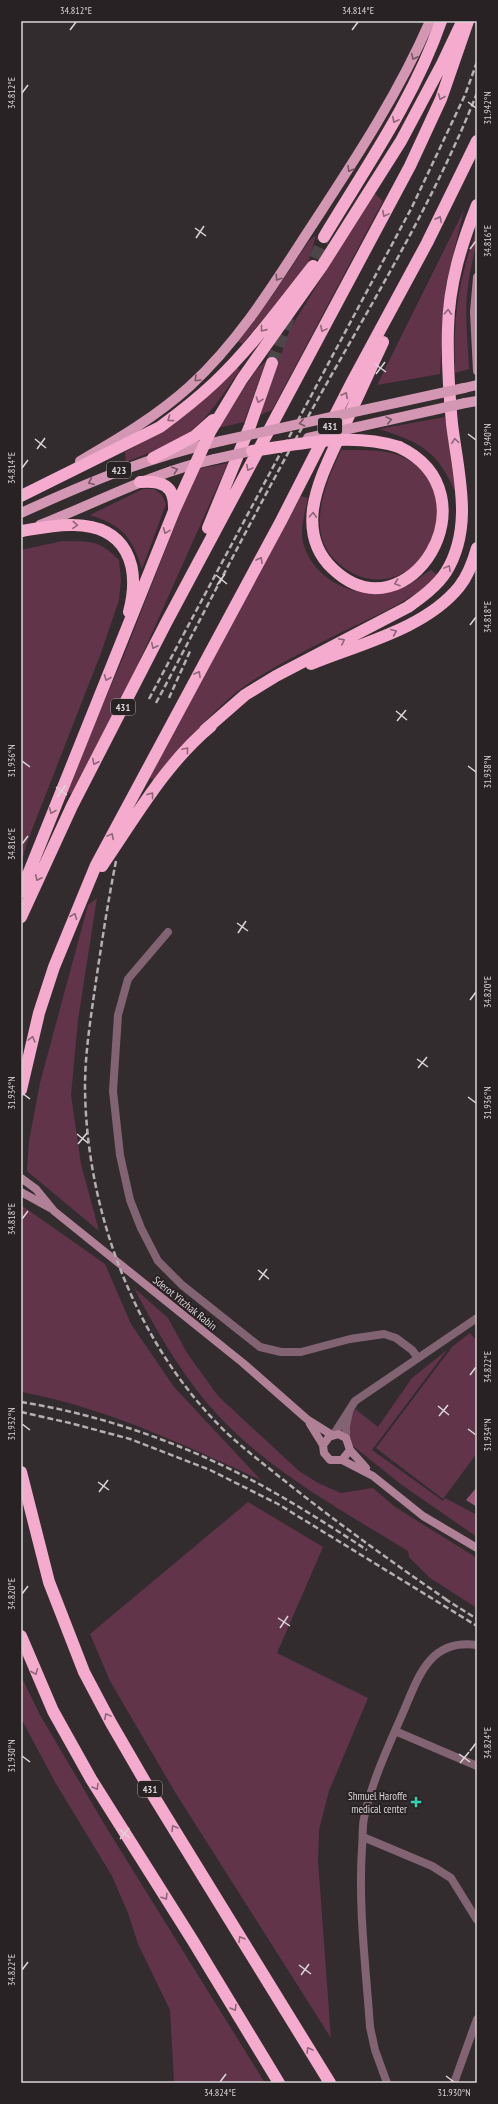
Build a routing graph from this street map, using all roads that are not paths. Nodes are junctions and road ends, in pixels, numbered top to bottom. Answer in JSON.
{"nodes":[{"id":1,"x":430,"y":21,"type":"edge"},
{"id":2,"x":441,"y":21,"type":"edge"},
{"id":3,"x":462,"y":21,"type":"edge"},
{"id":4,"x":468,"y":21,"type":"edge"},
{"id":5,"x":477,"y":141,"type":"edge"},
{"id":6,"x":477,"y":205,"type":"edge"},
{"id":7,"x":357,"y":211,"type":"junction"},
{"id":8,"x":324,"y":237,"type":"tunnel mouth"},
{"id":9,"x":427,"y":244,"type":"junction"},
{"id":10,"x":477,"y":277,"type":"edge"},
{"id":11,"x":272,"y":363,"type":"tunnel mouth"},
{"id":12,"x":477,"y":371,"type":"edge"},
{"id":13,"x":477,"y":385,"type":"edge"},
{"id":14,"x":477,"y":401,"type":"edge"},
{"id":15,"x":226,"y":403,"type":"junction"},
{"id":16,"x":204,"y":444,"type":"junction"},
{"id":17,"x":252,"y":451,"type":"junction"},
{"id":18,"x":153,"y":458,"type":"junction"},
{"id":19,"x":195,"y":463,"type":"junction"},
{"id":20,"x":140,"y":482,"type":"junction"},
{"id":21,"x":21,"y":496,"type":"edge"},
{"id":22,"x":174,"y":511,"type":"junction"},
{"id":23,"x":21,"y":513,"type":"edge"},
{"id":24,"x":22,"y":532,"type":"edge"},
{"id":25,"x":477,"y":548,"type":"edge"},
{"id":26,"x":166,"y":623,"type":"junction"},
{"id":27,"x":116,"y":656,"type":"junction"},
{"id":28,"x":205,"y":730,"type":"junction"},
{"id":29,"x":21,"y":892,"type":"edge"},
{"id":30,"x":82,"y":896,"type":"junction"},
{"id":31,"x":21,"y":917,"type":"edge"},
{"id":32,"x":168,"y":932,"type":"dead end"},
{"id":33,"x":21,"y":1090,"type":"edge"},
{"id":34,"x":21,"y":1178,"type":"edge"},
{"id":35,"x":21,"y":1192,"type":"edge"},
{"id":36,"x":54,"y":1210,"type":"junction"},
{"id":37,"x":477,"y":1318,"type":"edge"},
{"id":38,"x":418,"y":1358,"type":"junction"},
{"id":39,"x":355,"y":1401,"type":"junction"},
{"id":40,"x":301,"y":1414,"type":"junction"},
{"id":41,"x":333,"y":1435,"type":"junction"},
{"id":42,"x":346,"y":1438,"type":"junction"},
{"id":43,"x":323,"y":1445,"type":"junction"},
{"id":44,"x":350,"y":1450,"type":"junction"},
{"id":45,"x":342,"y":1460,"type":"junction"},
{"id":46,"x":21,"y":1472,"type":"edge"},
{"id":47,"x":373,"y":1476,"type":"junction"},
{"id":48,"x":477,"y":1548,"type":"edge"},
{"id":49,"x":21,"y":1636,"type":"edge"},
{"id":50,"x":477,"y":1644,"type":"edge"},
{"id":51,"x":395,"y":1731,"type":"junction"},
{"id":52,"x":477,"y":1766,"type":"edge"},
{"id":53,"x":363,"y":1837,"type":"junction"},
{"id":54,"x":477,"y":1917,"type":"edge"},
{"id":55,"x":477,"y":2019,"type":"edge"},
{"id":56,"x":280,"y":2083,"type":"edge"},
{"id":57,"x":330,"y":2083,"type":"edge"},
{"id":58,"x":386,"y":2083,"type":"edge"},
{"id":59,"x":454,"y":2083,"type":"edge"}],
"edges":[{"from":1,"to":21,"type":"main road","one_way":true},
{"from":2,"to":8,"type":"highway","one_way":true},
{"from":3,"to":7,"type":"highway"},
{"from":4,"to":26,"type":"highway","number":"431","one_way":true},
{"from":9,"to":5,"type":"highway","number":"431","one_way":true},
{"from":28,"to":6,"type":"highway","one_way":true},
{"from":7,"to":15,"type":"highway"},
{"from":7,"to":21,"type":"highway","one_way":true},
{"from":17,"to":9,"type":"highway","one_way":true,"bridge":true},
{"from":30,"to":9,"type":"highway","number":"431","one_way":true},
{"from":10,"to":12,"type":"main road"},
{"from":11,"to":26,"type":"highway","one_way":true},
{"from":13,"to":16,"type":"main road","number":"423","one_way":true,"bridge":true},
{"from":17,"to":14,"type":"main road","number":"423","one_way":true,"bridge":true},
{"from":15,"to":16,"type":"highway"},
{"from":15,"to":18,"type":"highway"},
{"from":16,"to":18,"type":"main road","number":"423"},
{"from":16,"to":19,"type":"highway"},
{"from":17,"to":19,"type":"main road","number":"423","bridge":true},
{"from":18,"to":23,"type":"main road","number":"423","one_way":true},
{"from":20,"to":19,"type":"main road","number":"423","one_way":true},
{"from":19,"to":22,"type":"highway"},
{"from":20,"to":22,"type":"highway"},
{"from":20,"to":24,"type":"main road","number":"423"},
{"from":22,"to":27,"type":"highway","one_way":true},
{"from":24,"to":27,"type":"highway","one_way":true},
{"from":28,"to":25,"type":"highway","one_way":true},
{"from":26,"to":31,"type":"highway","number":"431","one_way":true},
{"from":27,"to":29,"type":"highway","one_way":true},
{"from":30,"to":28,"type":"highway","one_way":true},
{"from":33,"to":30,"type":"highway","number":"431","one_way":true},
{"from":32,"to":38,"type":"street"},
{"from":34,"to":36,"type":"main road","name":"Sderot Yitzhak Rabin"},
{"from":35,"to":36,"type":"main road","name":"Sderot Yitzhak Rabin"},
{"from":36,"to":40,"type":"main road","name":"Sderot Yitzhak Rabin"},
{"from":37,"to":38,"type":"street"},
{"from":38,"to":39,"type":"street"},
{"from":39,"to":41,"type":"street"},
{"from":39,"to":42,"type":"street"},
{"from":40,"to":41,"type":"main road","name":"Sderot Yitzhak Rabin"},
{"from":40,"to":43,"type":"main road","name":"Sderot Yitzhak Rabin"},
{"from":41,"to":42,"type":"main road","name":"Sderot Yitzhak Rabin"},
{"from":41,"to":43,"type":"main road"},
{"from":42,"to":44,"type":"main road","name":"Sderot Yitzhak Rabin"},
{"from":43,"to":45,"type":"main road","name":"Sderot Yitzhak Rabin"},
{"from":44,"to":45,"type":"main road"},
{"from":44,"to":47,"type":"main road","name":"Sderot Yitzhak Rabin"},
{"from":45,"to":47,"type":"main road","name":"Sderot Yitzhak Rabin"},
{"from":57,"to":46,"type":"highway","number":"431","one_way":true},
{"from":47,"to":48,"type":"main road","name":"Sderot Yitzhak Rabin"},
{"from":49,"to":56,"type":"highway","one_way":true},
{"from":50,"to":51,"type":"street"},
{"from":51,"to":52,"type":"street"},
{"from":51,"to":53,"type":"street"},
{"from":53,"to":54,"type":"street"},
{"from":53,"to":58,"type":"street"},
{"from":55,"to":59,"type":"street"}]}
